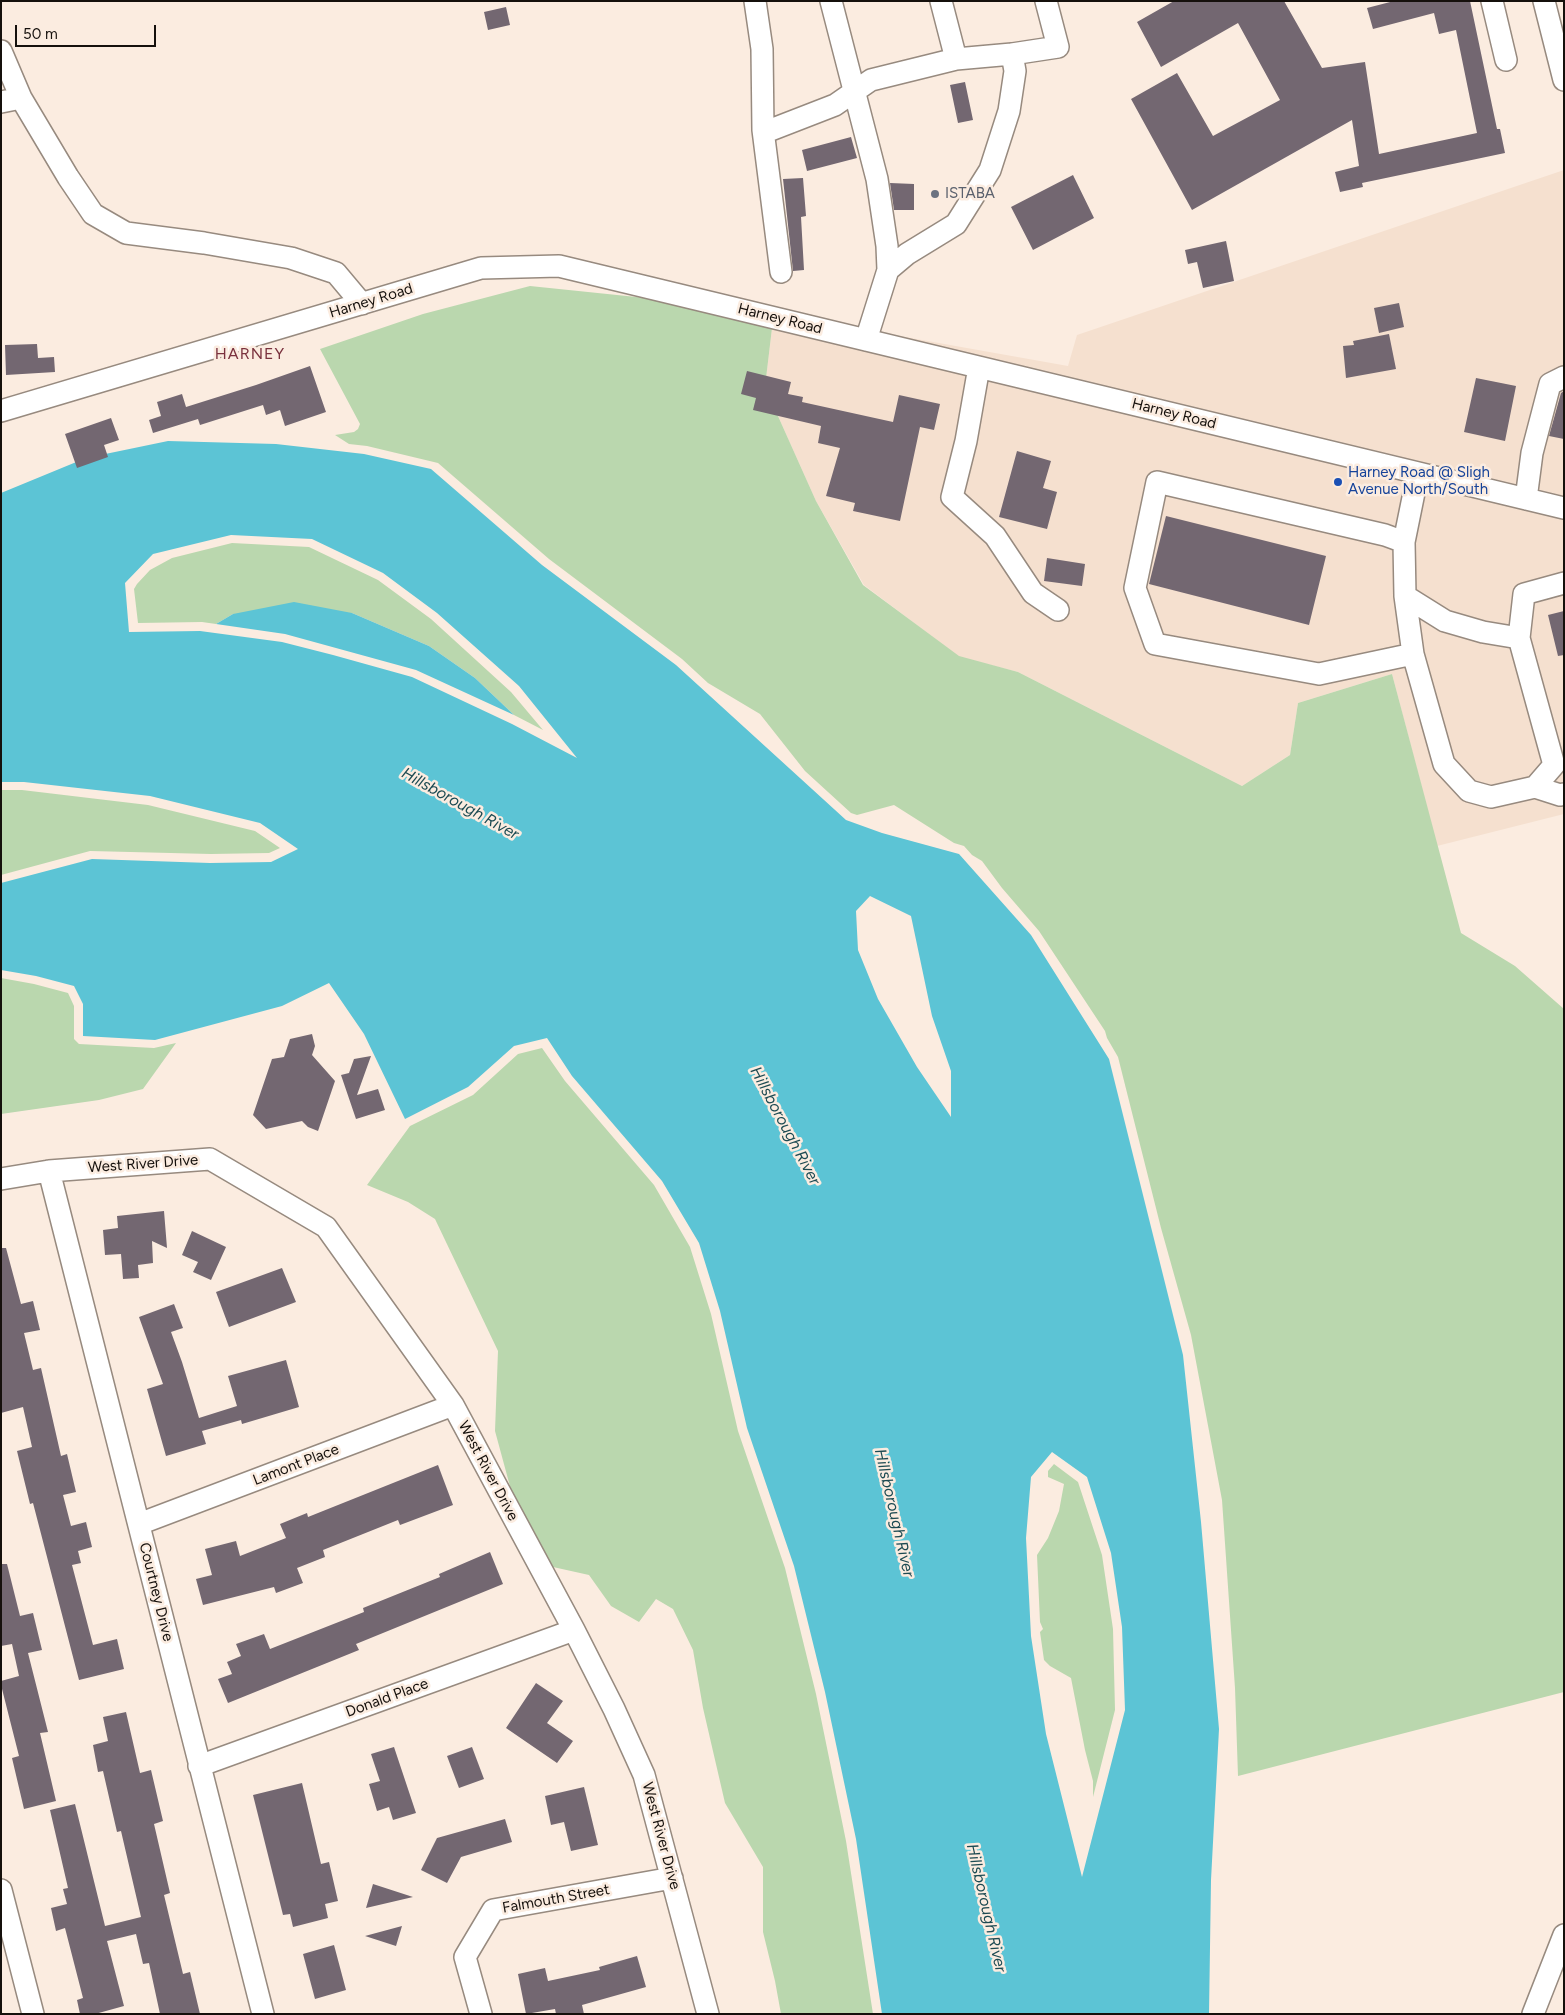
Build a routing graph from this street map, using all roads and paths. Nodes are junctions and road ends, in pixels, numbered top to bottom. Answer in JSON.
{"nodes":[{"id":1,"x":755,"y":1,"type":"edge"},
{"id":2,"x":831,"y":1,"type":"edge"},
{"id":3,"x":941,"y":1,"type":"edge"},
{"id":4,"x":1046,"y":1,"type":"edge"},
{"id":5,"x":1492,"y":1,"type":"edge"},
{"id":6,"x":1544,"y":1,"type":"edge"},
{"id":7,"x":1,"y":51,"type":"edge"},
{"id":8,"x":1012,"y":54,"type":"junction"},
{"id":9,"x":956,"y":59,"type":"junction"},
{"id":10,"x":1506,"y":60,"type":"dead end"},
{"id":11,"x":1564,"y":80,"type":"edge"},
{"id":12,"x":854,"y":92,"type":"junction"},
{"id":13,"x":11,"y":100,"type":"edge"},
{"id":14,"x":763,"y":130,"type":"junction"},
{"id":15,"x":888,"y":270,"type":"junction"},
{"id":16,"x":781,"y":272,"type":"dead end"},
{"id":17,"x":362,"y":304,"type":"junction"},
{"id":18,"x":866,"y":340,"type":"junction"},
{"id":19,"x":979,"y":367,"type":"junction"},
{"id":20,"x":1564,"y":377,"type":"edge"},
{"id":21,"x":1,"y":411,"type":"edge"},
{"id":22,"x":1418,"y":473,"type":"junction"},
{"id":23,"x":1526,"y":500,"type":"junction"},
{"id":24,"x":1564,"y":508,"type":"edge"},
{"id":25,"x":1404,"y":542,"type":"junction"},
{"id":26,"x":1564,"y":583,"type":"edge"},
{"id":27,"x":1405,"y":596,"type":"junction"},
{"id":28,"x":1058,"y":610,"type":"dead end"},
{"id":29,"x":1519,"y":638,"type":"junction"},
{"id":30,"x":1413,"y":654,"type":"junction"},
{"id":31,"x":1535,"y":787,"type":"junction"},
{"id":32,"x":1564,"y":794,"type":"edge"},
{"id":33,"x":50,"y":1171,"type":"junction"},
{"id":34,"x":1,"y":1179,"type":"edge"},
{"id":35,"x":453,"y":1405,"type":"junction"},
{"id":36,"x":138,"y":1524,"type":"junction"},
{"id":37,"x":574,"y":1630,"type":"junction"},
{"id":38,"x":199,"y":1766,"type":"junction"},
{"id":39,"x":672,"y":1878,"type":"junction"},
{"id":40,"x":1,"y":1890,"type":"edge"},
{"id":41,"x":1564,"y":1935,"type":"edge"},
{"id":42,"x":33,"y":2014,"type":"edge"},
{"id":43,"x":263,"y":2014,"type":"edge"},
{"id":44,"x":481,"y":2014,"type":"edge"},
{"id":45,"x":708,"y":2014,"type":"edge"},
{"id":46,"x":1533,"y":2014,"type":"edge"}],
"edges":[{"from":1,"to":14,"type":"street"},
{"from":2,"to":12,"type":"street"},
{"from":3,"to":9,"type":"street"},
{"from":4,"to":8,"type":"street"},
{"from":5,"to":10,"type":"street"},
{"from":6,"to":11,"type":"street"},
{"from":7,"to":13,"type":"street"},
{"from":8,"to":9,"type":"street"},
{"from":8,"to":15,"type":"street"},
{"from":9,"to":12,"type":"street"},
{"from":12,"to":14,"type":"street"},
{"from":12,"to":15,"type":"street"},
{"from":13,"to":17,"type":"street"},
{"from":14,"to":16,"type":"street"},
{"from":15,"to":18,"type":"street"},
{"from":17,"to":18,"type":"street","name":"Harney Road"},
{"from":17,"to":21,"type":"street","name":"Harney Road"},
{"from":18,"to":19,"type":"street","name":"Harney Road"},
{"from":19,"to":22,"type":"street","name":"Harney Road"},
{"from":19,"to":28,"type":"street"},
{"from":20,"to":23,"type":"street"},
{"from":22,"to":23,"type":"street","name":"Harney Road"},
{"from":22,"to":25,"type":"street"},
{"from":23,"to":24,"type":"street","name":"Harney Road"},
{"from":25,"to":27,"type":"street"},
{"from":25,"to":30,"type":"street"},
{"from":26,"to":29,"type":"street"},
{"from":27,"to":29,"type":"street"},
{"from":27,"to":30,"type":"street"},
{"from":29,"to":31,"type":"street"},
{"from":30,"to":31,"type":"street"},
{"from":31,"to":32,"type":"street"},
{"from":33,"to":34,"type":"street","name":"West River Drive"},
{"from":33,"to":35,"type":"street","name":"West River Drive"},
{"from":33,"to":36,"type":"street","name":"Courtney Drive"},
{"from":35,"to":36,"type":"street","name":"Lamont Place"},
{"from":35,"to":37,"type":"street","name":"West River Drive"},
{"from":36,"to":38,"type":"street","name":"Courtney Drive"},
{"from":37,"to":38,"type":"street","name":"Donald Place"},
{"from":37,"to":39,"type":"street","name":"West River Drive"},
{"from":38,"to":43,"type":"street","name":"Courtney Drive"},
{"from":39,"to":44,"type":"street","name":"Falmouth Street"},
{"from":39,"to":45,"type":"street","name":"West River Drive"},
{"from":40,"to":42,"type":"street"},
{"from":41,"to":46,"type":"street"}]}
